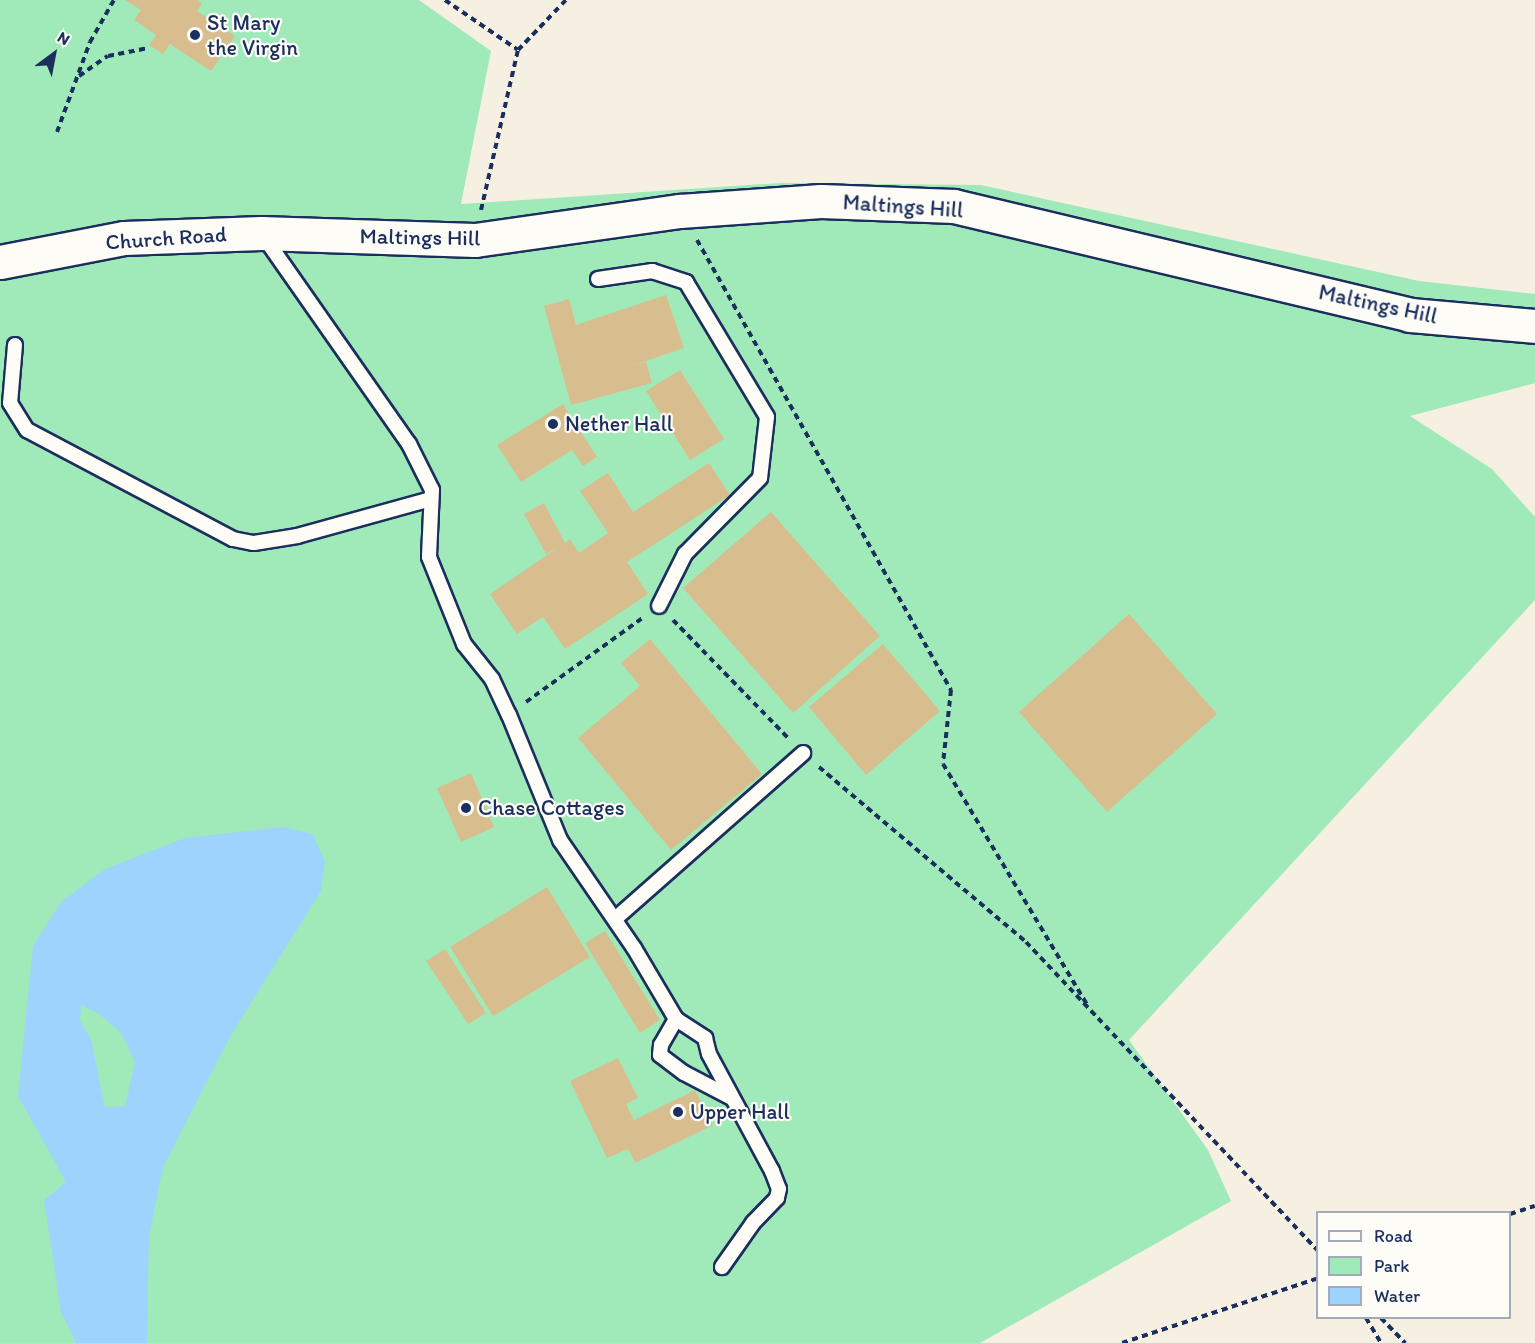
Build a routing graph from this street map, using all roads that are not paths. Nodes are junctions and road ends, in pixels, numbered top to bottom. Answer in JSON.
{"nodes":[{"id":1,"x":261,"y":232,"type":"junction"},
{"id":2,"x":0,"y":262,"type":"edge"},
{"id":3,"x":598,"y":279,"type":"dead end"},
{"id":4,"x":1535,"y":326,"type":"edge"},
{"id":5,"x":15,"y":345,"type":"dead end"},
{"id":6,"x":431,"y":499,"type":"junction"},
{"id":7,"x":659,"y":606,"type":"dead end"},
{"id":8,"x":803,"y":753,"type":"dead end"},
{"id":9,"x":615,"y":919,"type":"junction"},
{"id":10,"x":676,"y":1019,"type":"junction"},
{"id":11,"x":732,"y":1098,"type":"junction"},
{"id":12,"x":722,"y":1267,"type":"dead end"}],
"edges":[{"from":1,"to":2,"type":"street","name":"Church Road"},
{"from":1,"to":4,"type":"street","name":"Maltings Hill"},
{"from":1,"to":6,"type":"lane"},
{"from":3,"to":7,"type":"lane"},
{"from":5,"to":6,"type":"lane"},
{"from":6,"to":9,"type":"lane"},
{"from":8,"to":9,"type":"lane"},
{"from":9,"to":10,"type":"lane"},
{"from":10,"to":11,"type":"lane"},
{"from":10,"to":11,"type":"lane"},
{"from":11,"to":12,"type":"lane"}]}
